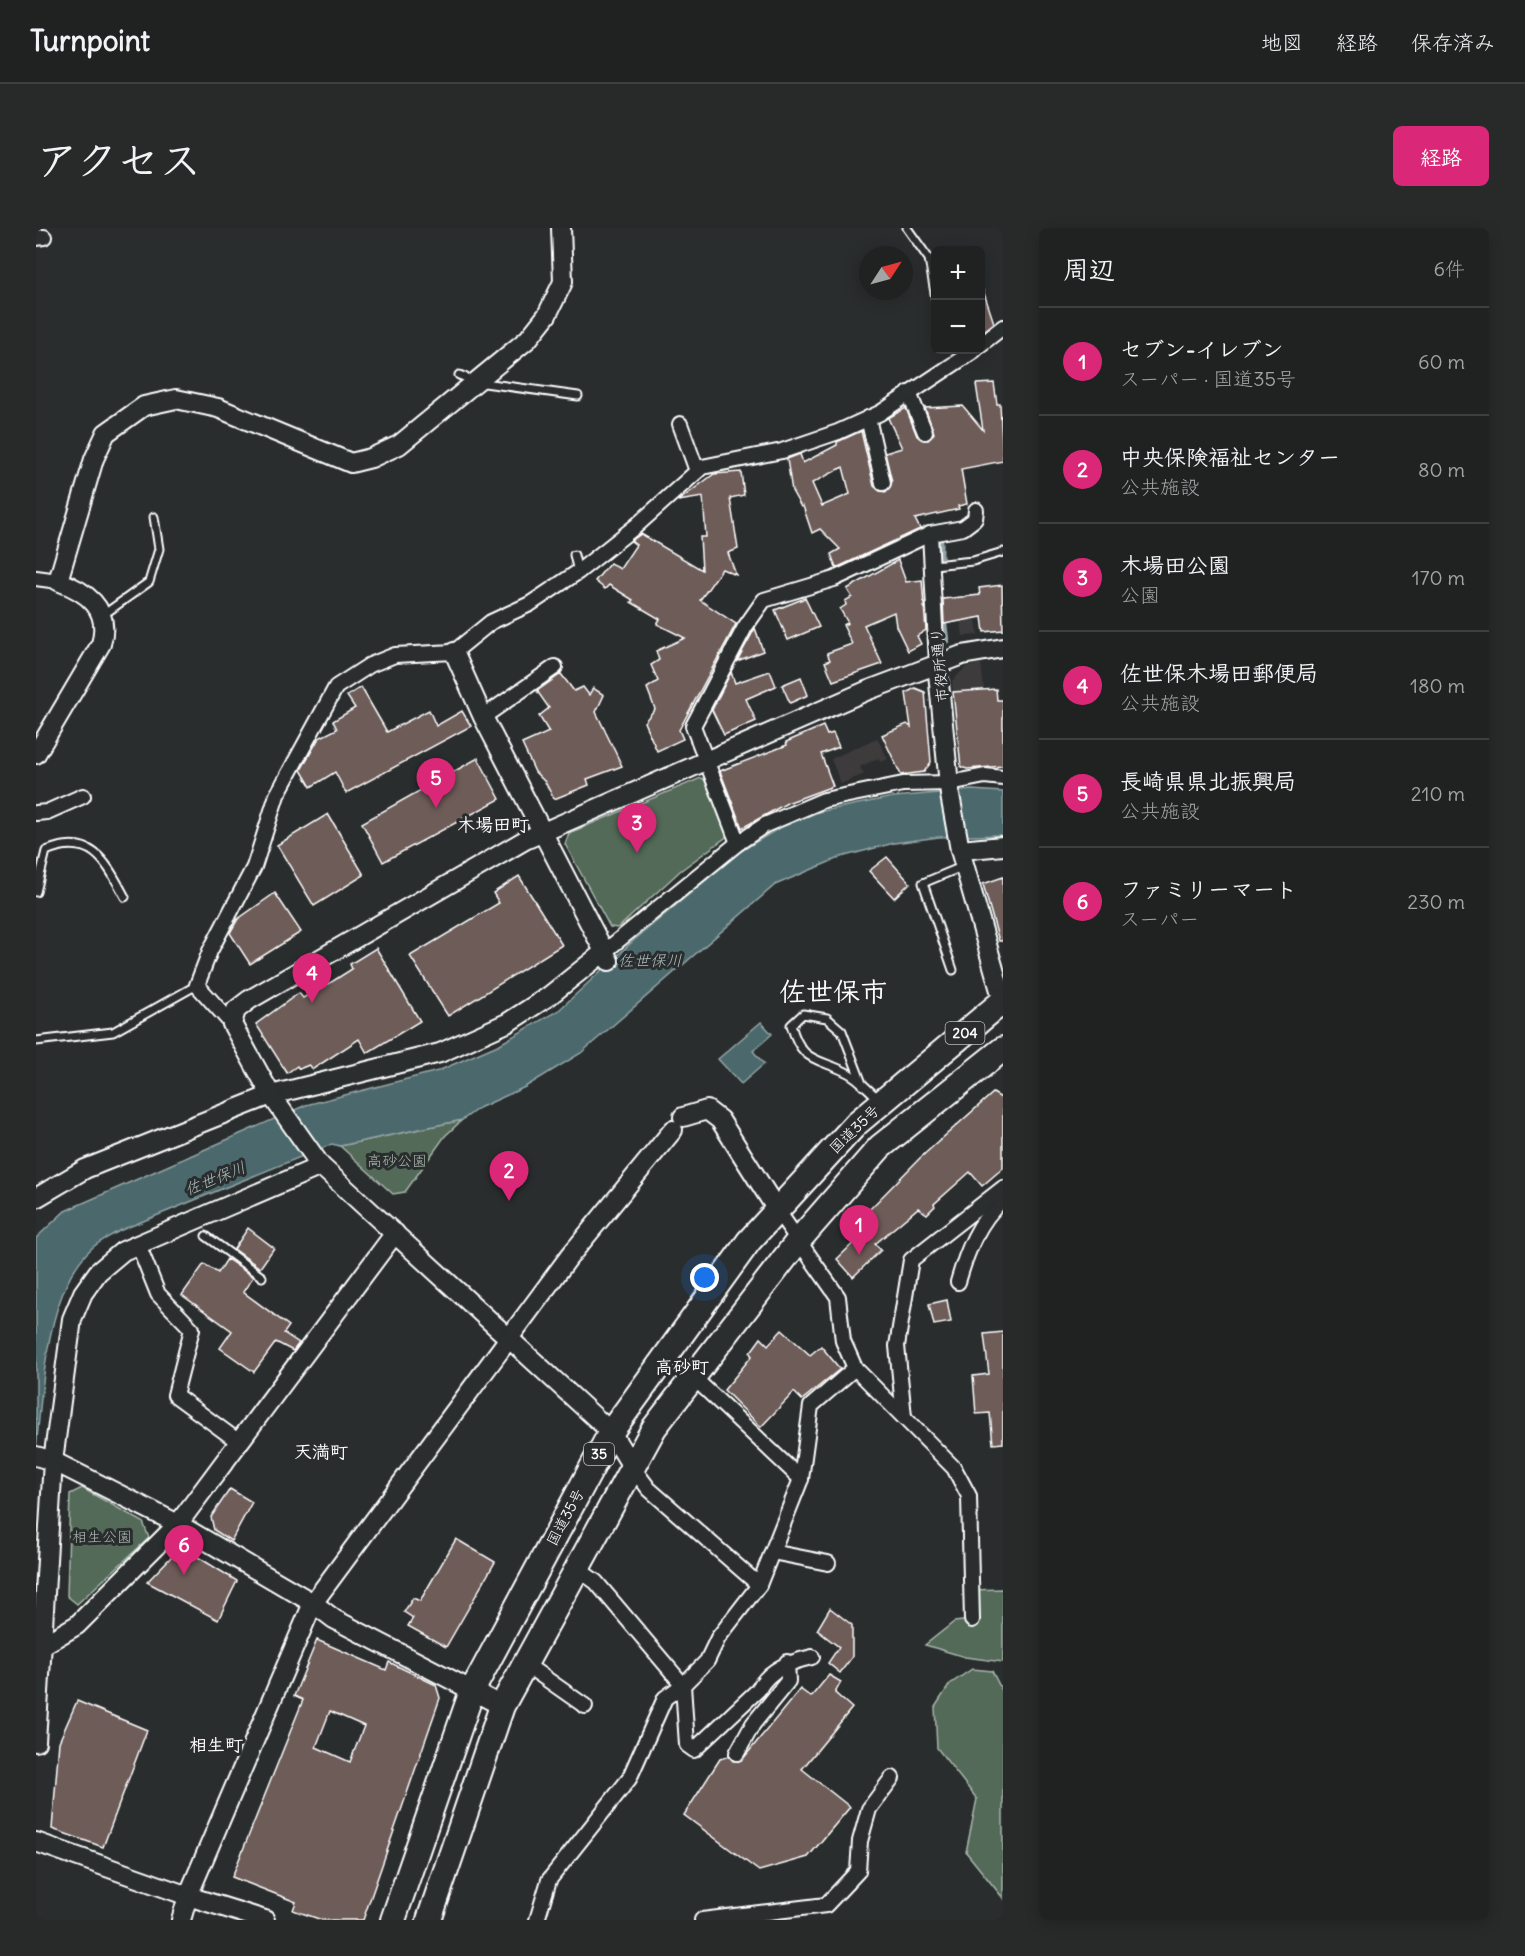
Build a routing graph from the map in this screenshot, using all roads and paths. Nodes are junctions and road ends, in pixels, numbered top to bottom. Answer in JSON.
{"nodes":[{"id":1,"x":561,"y":228,"type":"edge"},
{"id":2,"x":907,"y":228,"type":"edge"},
{"id":3,"x":931,"y":274,"type":"edge"},
{"id":4,"x":1003,"y":327,"type":"edge"},
{"id":5,"x":985,"y":342,"type":"edge"},
{"id":6,"x":968,"y":354,"type":"edge"},
{"id":7,"x":459,"y":375,"type":"dead end"},
{"id":8,"x":477,"y":382,"type":"junction"},
{"id":9,"x":909,"y":393,"type":"junction"},
{"id":10,"x":578,"y":396,"type":"dead end"},
{"id":11,"x":868,"y":418,"type":"junction"},
{"id":12,"x":680,"y":424,"type":"dead end"},
{"id":13,"x":925,"y":432,"type":"dead end"},
{"id":14,"x":697,"y":471,"type":"junction"},
{"id":15,"x":883,"y":483,"type":"dead end"},
{"id":16,"x":976,"y":510,"type":"dead end"},
{"id":17,"x":154,"y":517,"type":"dead end"},
{"id":18,"x":930,"y":534,"type":"junction"},
{"id":19,"x":1003,"y":552,"type":"edge"},
{"id":20,"x":574,"y":555,"type":"dead end"},
{"id":21,"x":933,"y":565,"type":"junction"},
{"id":22,"x":578,"y":572,"type":"junction"},
{"id":23,"x":36,"y":578,"type":"edge"},
{"id":24,"x":58,"y":581,"type":"junction"},
{"id":25,"x":103,"y":616,"type":"junction"},
{"id":26,"x":1003,"y":648,"type":"edge"},
{"id":27,"x":454,"y":652,"type":"junction"},
{"id":28,"x":938,"y":663,"type":"junction"},
{"id":29,"x":555,"y":667,"type":"dead end"},
{"id":30,"x":483,"y":717,"type":"junction"},
{"id":31,"x":36,"y":754,"type":"edge"},
{"id":32,"x":705,"y":761,"type":"junction"},
{"id":33,"x":1003,"y":778,"type":"edge"},
{"id":34,"x":950,"y":789,"type":"junction"},
{"id":35,"x":83,"y":796,"type":"dead end"},
{"id":36,"x":36,"y":813,"type":"edge"},
{"id":37,"x":542,"y":833,"type":"junction"},
{"id":38,"x":738,"y":843,"type":"junction"},
{"id":39,"x":1003,"y":846,"type":"edge"},
{"id":40,"x":961,"y":851,"type":"junction"},
{"id":41,"x":36,"y":892,"type":"edge"},
{"id":42,"x":126,"y":897,"type":"dead end"},
{"id":43,"x":607,"y":957,"type":"junction"},
{"id":44,"x":953,"y":970,"type":"dead end"},
{"id":45,"x":196,"y":985,"type":"junction"},
{"id":46,"x":1003,"y":1001,"type":"edge"},
{"id":47,"x":232,"y":1024,"type":"junction"},
{"id":48,"x":36,"y":1041,"type":"edge"},
{"id":49,"x":1003,"y":1049,"type":"edge"},
{"id":50,"x":926,"y":1065,"type":"joint"},
{"id":51,"x":863,"y":1086,"type":"junction"},
{"id":52,"x":949,"y":1092,"type":"joint"},
{"id":53,"x":275,"y":1101,"type":"junction"},
{"id":54,"x":882,"y":1102,"type":"junction"},
{"id":55,"x":316,"y":1160,"type":"junction"},
{"id":56,"x":1003,"y":1188,"type":"edge"},
{"id":57,"x":36,"y":1198,"type":"edge"},
{"id":58,"x":1003,"y":1199,"type":"edge"},
{"id":59,"x":777,"y":1210,"type":"junction"},
{"id":60,"x":395,"y":1233,"type":"junction"},
{"id":61,"x":206,"y":1236,"type":"dead end"},
{"id":62,"x":798,"y":1241,"type":"junction"},
{"id":63,"x":138,"y":1244,"type":"junction"},
{"id":64,"x":262,"y":1277,"type":"dead end"},
{"id":65,"x":958,"y":1282,"type":"dead end"},
{"id":66,"x":509,"y":1337,"type":"junction"},
{"id":67,"x":855,"y":1368,"type":"junction"},
{"id":68,"x":692,"y":1376,"type":"junction"},
{"id":69,"x":904,"y":1417,"type":"junction"},
{"id":70,"x":611,"y":1432,"type":"junction"},
{"id":71,"x":239,"y":1442,"type":"junction"},
{"id":72,"x":43,"y":1458,"type":"edge"},
{"id":73,"x":633,"y":1468,"type":"junction"},
{"id":74,"x":801,"y":1479,"type":"junction"},
{"id":75,"x":178,"y":1524,"type":"junction"},
{"id":76,"x":772,"y":1552,"type":"junction"},
{"id":77,"x":828,"y":1563,"type":"dead end"},
{"id":78,"x":578,"y":1569,"type":"junction"},
{"id":79,"x":759,"y":1585,"type":"junction"},
{"id":80,"x":314,"y":1603,"type":"junction"},
{"id":81,"x":972,"y":1620,"type":"dead end"},
{"id":82,"x":39,"y":1647,"type":"edge"},
{"id":83,"x":812,"y":1657,"type":"dead end"},
{"id":84,"x":787,"y":1662,"type":"junction"},
{"id":85,"x":525,"y":1664,"type":"junction"},
{"id":86,"x":683,"y":1685,"type":"junction"},
{"id":87,"x":472,"y":1690,"type":"junction"},
{"id":88,"x":502,"y":1706,"type":"junction"},
{"id":89,"x":585,"y":1706,"type":"dead end"},
{"id":90,"x":36,"y":1742,"type":"edge"},
{"id":91,"x":737,"y":1753,"type":"dead end"},
{"id":92,"x":892,"y":1778,"type":"dead end"},
{"id":93,"x":36,"y":1842,"type":"edge"},
{"id":94,"x":188,"y":1896,"type":"junction"},
{"id":95,"x":181,"y":1920,"type":"edge"},
{"id":96,"x":266,"y":1920,"type":"edge"},
{"id":97,"x":393,"y":1920,"type":"edge"},
{"id":98,"x":429,"y":1920,"type":"edge"},
{"id":99,"x":537,"y":1920,"type":"edge"},
{"id":100,"x":702,"y":1920,"type":"edge"}],
"edges":[{"from":1,"to":8,"type":"street"},
{"from":2,"to":3,"type":"lane"},
{"from":4,"to":5,"type":"street"},
{"from":6,"to":9,"type":"street"},
{"from":7,"to":8,"type":"lane"},
{"from":8,"to":10,"type":"lane"},
{"from":8,"to":24,"type":"street"},
{"from":9,"to":11,"type":"street"},
{"from":9,"to":13,"type":"street"},
{"from":11,"to":14,"type":"street"},
{"from":11,"to":15,"type":"street"},
{"from":12,"to":14,"type":"street"},
{"from":14,"to":22,"type":"street"},
{"from":16,"to":18,"type":"street"},
{"from":17,"to":25,"type":"lane"},
{"from":18,"to":21,"type":"street","name":"市役所通り"},
{"from":18,"to":32,"type":"street"},
{"from":19,"to":21,"type":"lane"},
{"from":20,"to":22,"type":"lane"},
{"from":21,"to":28,"type":"street","name":"市役所通り"},
{"from":22,"to":27,"type":"street"},
{"from":23,"to":24,"type":"street"},
{"from":24,"to":25,"type":"street"},
{"from":25,"to":31,"type":"street"},
{"from":26,"to":28,"type":"street"},
{"from":27,"to":30,"type":"street"},
{"from":27,"to":45,"type":"street"},
{"from":28,"to":32,"type":"street"},
{"from":28,"to":34,"type":"street","name":"市役所通り"},
{"from":29,"to":30,"type":"street"},
{"from":30,"to":37,"type":"street"},
{"from":32,"to":37,"type":"street"},
{"from":32,"to":38,"type":"street"},
{"from":33,"to":34,"type":"street"},
{"from":34,"to":38,"type":"street"},
{"from":34,"to":40,"type":"street","name":"市役所通り"},
{"from":35,"to":36,"type":"street"},
{"from":37,"to":43,"type":"street"},
{"from":37,"to":47,"type":"street"},
{"from":38,"to":43,"type":"street"},
{"from":39,"to":40,"type":"street"},
{"from":40,"to":44,"type":"lane"},
{"from":40,"to":46,"type":"street"},
{"from":41,"to":42,"type":"lane"},
{"from":43,"to":53,"type":"street"},
{"from":45,"to":47,"type":"street"},
{"from":45,"to":48,"type":"lane"},
{"from":46,"to":50,"type":"highway","number":"204"},
{"from":47,"to":53,"type":"street"},
{"from":49,"to":52,"type":"highway","number":"204"},
{"from":50,"to":54,"type":"highway","name":"国道35号","number":"35"},
{"from":51,"to":51,"type":"lane"},
{"from":51,"to":54,"type":"lane"},
{"from":52,"to":62,"type":"highway","name":"国道35号","number":"35"},
{"from":53,"to":55,"type":"street"},
{"from":53,"to":57,"type":"street"},
{"from":54,"to":59,"type":"highway","name":"国道35号","number":"35"},
{"from":55,"to":60,"type":"street"},
{"from":55,"to":63,"type":"street"},
{"from":56,"to":69,"type":"street"},
{"from":58,"to":65,"type":"street"},
{"from":59,"to":62,"type":"street"},
{"from":59,"to":66,"type":"street"},
{"from":59,"to":70,"type":"highway","name":"国道35号","number":"35"},
{"from":60,"to":66,"type":"street"},
{"from":60,"to":71,"type":"street"},
{"from":61,"to":64,"type":"lane"},
{"from":62,"to":67,"type":"street"},
{"from":62,"to":68,"type":"highway","name":"国道35号","number":"35"},
{"from":63,"to":71,"type":"street"},
{"from":63,"to":72,"type":"street"},
{"from":66,"to":70,"type":"street"},
{"from":66,"to":80,"type":"street"},
{"from":67,"to":69,"type":"street"},
{"from":67,"to":74,"type":"street"},
{"from":68,"to":73,"type":"highway","name":"国道35号","number":"35"},
{"from":68,"to":74,"type":"street"},
{"from":69,"to":81,"type":"street"},
{"from":70,"to":73,"type":"street"},
{"from":70,"to":87,"type":"highway","name":"国道35号","number":"35"},
{"from":71,"to":75,"type":"street"},
{"from":72,"to":75,"type":"street"},
{"from":72,"to":82,"type":"street"},
{"from":73,"to":78,"type":"highway","name":"国道35号","number":"35"},
{"from":73,"to":79,"type":"street"},
{"from":74,"to":76,"type":"street"},
{"from":75,"to":80,"type":"street"},
{"from":75,"to":82,"type":"street"},
{"from":76,"to":77,"type":"street"},
{"from":76,"to":79,"type":"street"},
{"from":78,"to":85,"type":"highway","name":"国道35号","number":"35"},
{"from":78,"to":86,"type":"street"},
{"from":79,"to":86,"type":"street"},
{"from":80,"to":87,"type":"street"},
{"from":80,"to":94,"type":"street"},
{"from":82,"to":90,"type":"street"},
{"from":83,"to":84,"type":"street"},
{"from":84,"to":86,"type":"street"},
{"from":84,"to":91,"type":"street"},
{"from":85,"to":88,"type":"highway","name":"国道35号","number":"35"},
{"from":85,"to":89,"type":"street"},
{"from":86,"to":99,"type":"street"},
{"from":87,"to":88,"type":"street"},
{"from":87,"to":97,"type":"highway","name":"国道35号","number":"35"},
{"from":88,"to":98,"type":"highway","name":"国道35号","number":"35"},
{"from":92,"to":100,"type":"street"},
{"from":93,"to":94,"type":"street"},
{"from":94,"to":95,"type":"street"},
{"from":94,"to":96,"type":"street"}]}
